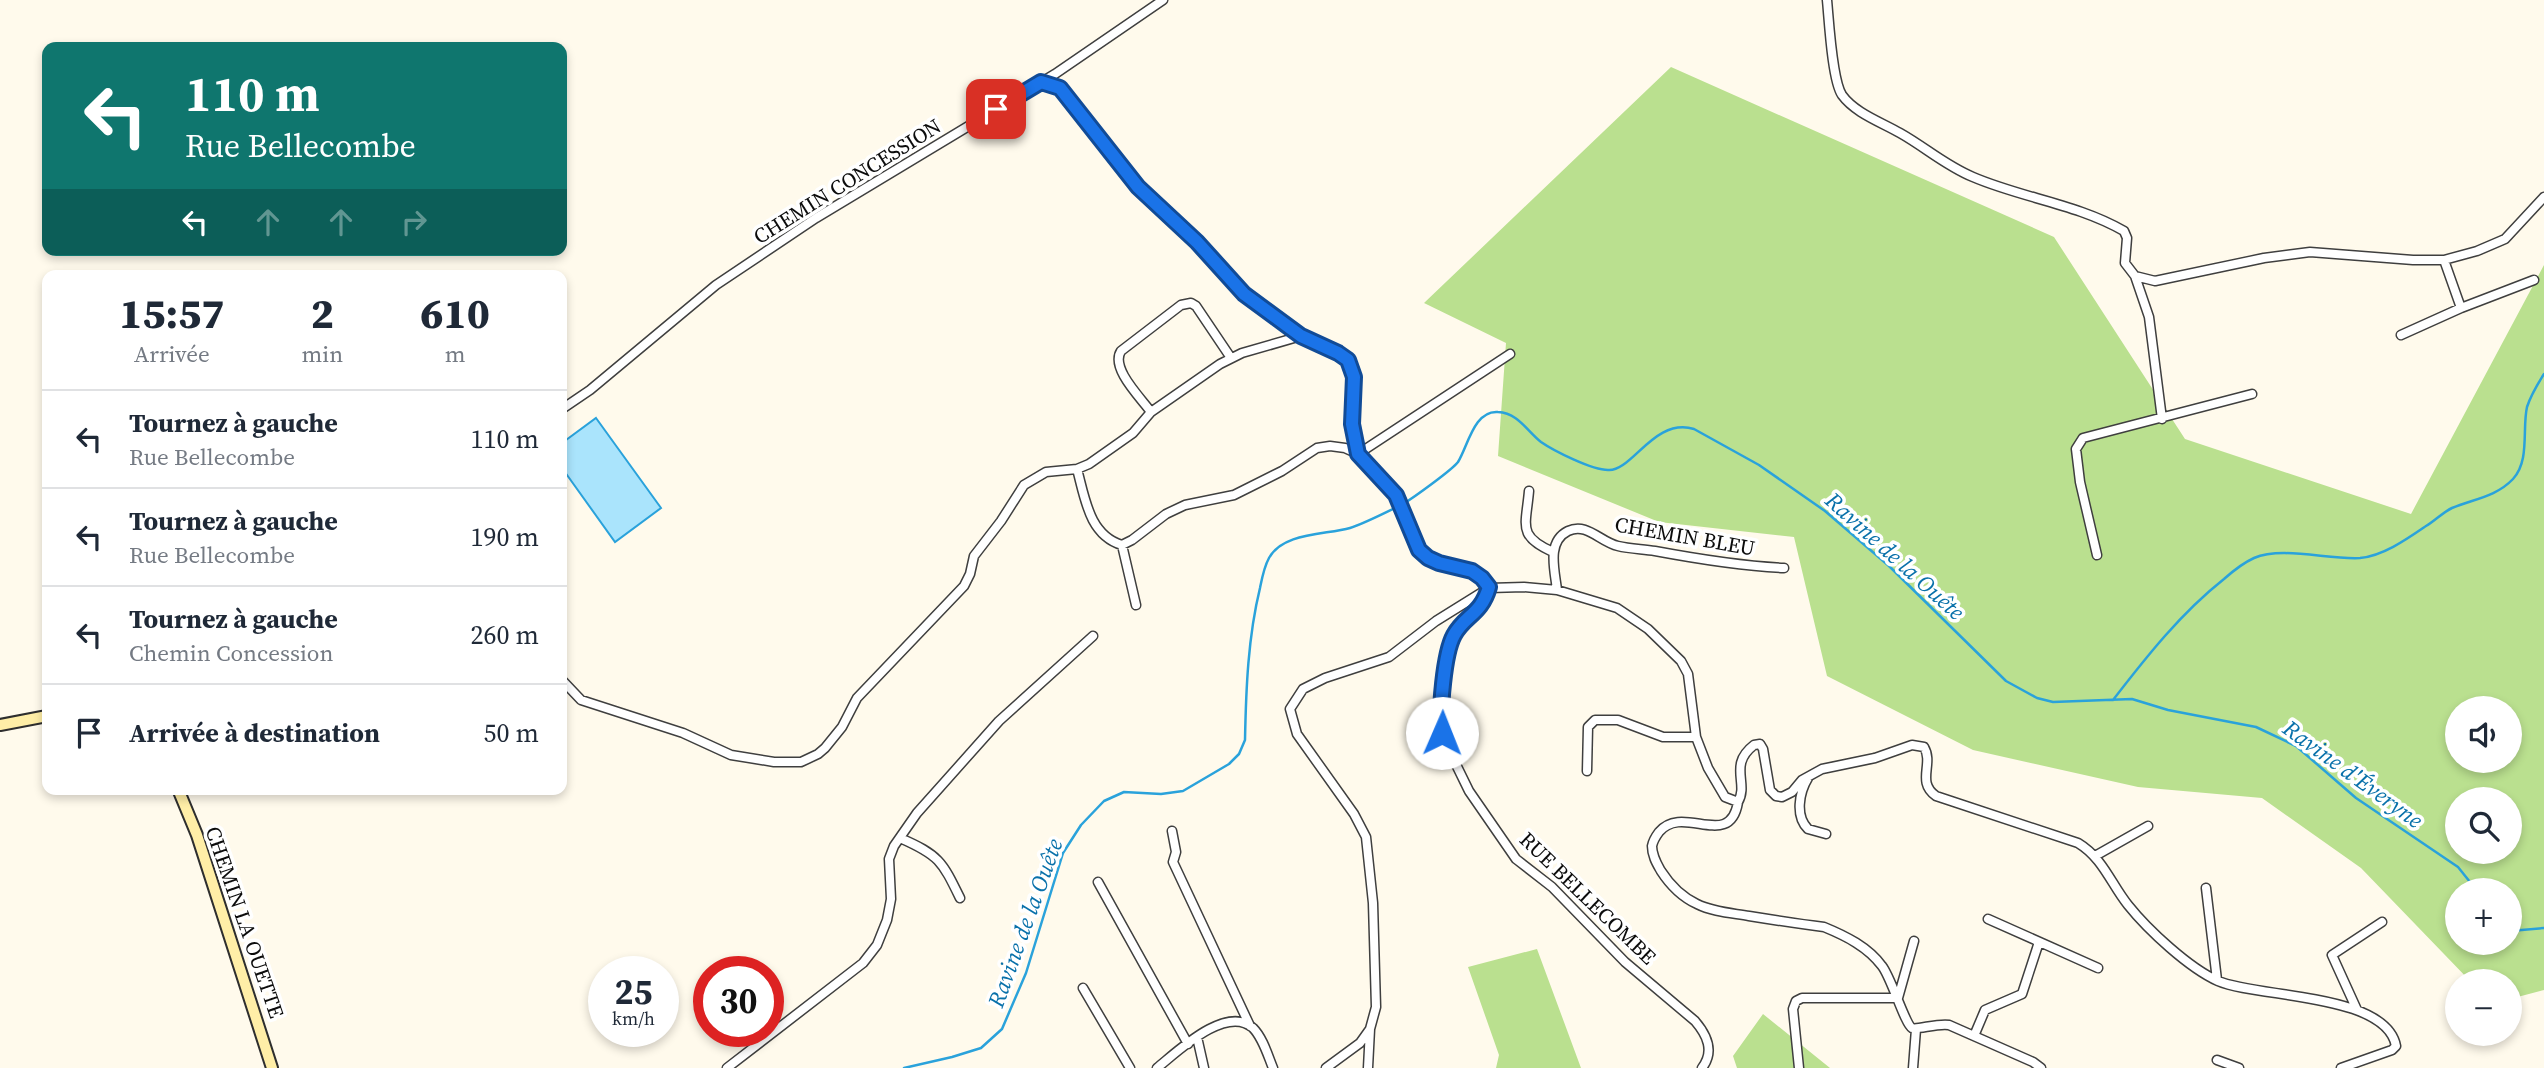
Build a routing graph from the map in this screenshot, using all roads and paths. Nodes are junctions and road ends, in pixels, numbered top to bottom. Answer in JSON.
{"nodes":[{"id":1,"x":1163,"y":0,"type":"edge"},
{"id":2,"x":1827,"y":0,"type":"edge"},
{"id":3,"x":1041,"y":82,"type":"junction"},
{"id":4,"x":2544,"y":197,"type":"edge"},
{"id":5,"x":2444,"y":260,"type":"junction"},
{"id":6,"x":2135,"y":276,"type":"junction"},
{"id":7,"x":2534,"y":280,"type":"dead end"},
{"id":8,"x":2461,"y":308,"type":"junction"},
{"id":9,"x":2401,"y":335,"type":"dead end"},
{"id":10,"x":1301,"y":336,"type":"junction"},
{"id":11,"x":1510,"y":354,"type":"dead end"},
{"id":12,"x":1231,"y":358,"type":"junction"},
{"id":13,"x":2252,"y":394,"type":"dead end"},
{"id":14,"x":567,"y":406,"type":"edge"},
{"id":15,"x":1152,"y":412,"type":"junction"},
{"id":16,"x":2162,"y":419,"type":"junction"},
{"id":17,"x":1358,"y":454,"type":"junction"},
{"id":18,"x":1077,"y":469,"type":"junction"},
{"id":19,"x":1528,"y":491,"type":"dead end"},
{"id":20,"x":1122,"y":545,"type":"junction"},
{"id":21,"x":1553,"y":552,"type":"junction"},
{"id":22,"x":2097,"y":555,"type":"dead end"},
{"id":23,"x":1784,"y":568,"type":"dead end"},
{"id":24,"x":1489,"y":587,"type":"junction"},
{"id":25,"x":1557,"y":590,"type":"junction"},
{"id":26,"x":1136,"y":605,"type":"dead end"},
{"id":27,"x":1093,"y":636,"type":"dead end"},
{"id":28,"x":567,"y":685,"type":"edge"},
{"id":29,"x":42,"y":717,"type":"edge"},
{"id":30,"x":0,"y":725,"type":"edge"},
{"id":31,"x":1696,"y":737,"type":"junction"},
{"id":32,"x":1587,"y":771,"type":"dead end"},
{"id":33,"x":1812,"y":774,"type":"junction"},
{"id":34,"x":180,"y":795,"type":"edge"},
{"id":35,"x":1738,"y":802,"type":"junction"},
{"id":36,"x":2148,"y":826,"type":"dead end"},
{"id":37,"x":1172,"y":831,"type":"dead end"},
{"id":38,"x":1826,"y":834,"type":"dead end"},
{"id":39,"x":900,"y":838,"type":"junction"},
{"id":40,"x":2095,"y":856,"type":"junction"},
{"id":41,"x":1098,"y":882,"type":"dead end"},
{"id":42,"x":2206,"y":888,"type":"dead end"},
{"id":43,"x":960,"y":898,"type":"dead end"},
{"id":44,"x":1988,"y":919,"type":"dead end"},
{"id":45,"x":2382,"y":922,"type":"dead end"},
{"id":46,"x":1914,"y":941,"type":"dead end"},
{"id":47,"x":2039,"y":942,"type":"junction"},
{"id":48,"x":2098,"y":968,"type":"dead end"},
{"id":49,"x":2217,"y":980,"type":"junction"},
{"id":50,"x":1083,"y":988,"type":"dead end"},
{"id":51,"x":1898,"y":998,"type":"junction"},
{"id":52,"x":2357,"y":1010,"type":"junction"},
{"id":53,"x":1250,"y":1026,"type":"junction"},
{"id":54,"x":1370,"y":1028,"type":"junction"},
{"id":55,"x":1916,"y":1029,"type":"junction"},
{"id":56,"x":1974,"y":1036,"type":"junction"},
{"id":57,"x":1197,"y":1037,"type":"junction"},
{"id":58,"x":1188,"y":1044,"type":"junction"},
{"id":59,"x":2217,"y":1060,"type":"dead end"},
{"id":60,"x":272,"y":1068,"type":"edge"},
{"id":61,"x":727,"y":1068,"type":"edge"},
{"id":62,"x":1130,"y":1068,"type":"edge"},
{"id":63,"x":1157,"y":1068,"type":"edge"},
{"id":64,"x":1204,"y":1068,"type":"edge"},
{"id":65,"x":1273,"y":1068,"type":"edge"},
{"id":66,"x":1326,"y":1068,"type":"edge"},
{"id":67,"x":1368,"y":1068,"type":"edge"},
{"id":68,"x":1702,"y":1068,"type":"edge"},
{"id":69,"x":1799,"y":1068,"type":"edge"},
{"id":70,"x":1913,"y":1068,"type":"edge"},
{"id":71,"x":2040,"y":1068,"type":"edge"},
{"id":72,"x":2239,"y":1068,"type":"edge"},
{"id":73,"x":2341,"y":1068,"type":"edge"}],
"edges":[{"from":1,"to":3,"type":"street","name":"CHEMIN CONCESSION"},
{"from":2,"to":6,"type":"street"},
{"from":3,"to":10,"type":"street"},
{"from":3,"to":14,"type":"street","name":"CHEMIN CONCESSION"},
{"from":4,"to":5,"type":"street"},
{"from":5,"to":6,"type":"street"},
{"from":5,"to":8,"type":"street"},
{"from":6,"to":16,"type":"street"},
{"from":7,"to":8,"type":"street"},
{"from":8,"to":9,"type":"street"},
{"from":10,"to":12,"type":"street"},
{"from":10,"to":17,"type":"street"},
{"from":11,"to":17,"type":"street"},
{"from":12,"to":15,"type":"street"},
{"from":12,"to":15,"type":"street"},
{"from":13,"to":16,"type":"street"},
{"from":15,"to":18,"type":"street"},
{"from":16,"to":22,"type":"street"},
{"from":17,"to":20,"type":"street"},
{"from":17,"to":24,"type":"street"},
{"from":18,"to":20,"type":"street"},
{"from":18,"to":28,"type":"street"},
{"from":19,"to":21,"type":"street"},
{"from":20,"to":26,"type":"street"},
{"from":21,"to":23,"type":"street","name":"CHEMIN BLEU"},
{"from":21,"to":25,"type":"street"},
{"from":24,"to":25,"type":"street"},
{"from":24,"to":54,"type":"street"},
{"from":24,"to":68,"type":"street","name":"RUE BELLECOMBE"},
{"from":25,"to":31,"type":"street"},
{"from":27,"to":39,"type":"street"},
{"from":29,"to":30,"type":"street"},
{"from":31,"to":32,"type":"street"},
{"from":31,"to":35,"type":"street"},
{"from":33,"to":35,"type":"street"},
{"from":33,"to":38,"type":"street"},
{"from":33,"to":40,"type":"street"},
{"from":34,"to":60,"type":"street","name":"CHEMIN LA OUETTE"},
{"from":35,"to":51,"type":"street"},
{"from":36,"to":40,"type":"street"},
{"from":37,"to":53,"type":"street"},
{"from":39,"to":43,"type":"street"},
{"from":39,"to":61,"type":"street"},
{"from":40,"to":49,"type":"street"},
{"from":41,"to":58,"type":"street"},
{"from":42,"to":49,"type":"street"},
{"from":44,"to":47,"type":"street"},
{"from":45,"to":52,"type":"street"},
{"from":46,"to":51,"type":"street"},
{"from":47,"to":48,"type":"street"},
{"from":47,"to":56,"type":"street"},
{"from":49,"to":52,"type":"street"},
{"from":50,"to":62,"type":"street"},
{"from":51,"to":55,"type":"street"},
{"from":51,"to":69,"type":"street"},
{"from":52,"to":73,"type":"street"},
{"from":53,"to":57,"type":"street"},
{"from":53,"to":65,"type":"street"},
{"from":54,"to":66,"type":"street"},
{"from":54,"to":67,"type":"street"},
{"from":55,"to":56,"type":"street"},
{"from":55,"to":70,"type":"street"},
{"from":56,"to":71,"type":"street"},
{"from":57,"to":58,"type":"street"},
{"from":57,"to":64,"type":"street"},
{"from":58,"to":63,"type":"street"},
{"from":59,"to":72,"type":"street"}]}
